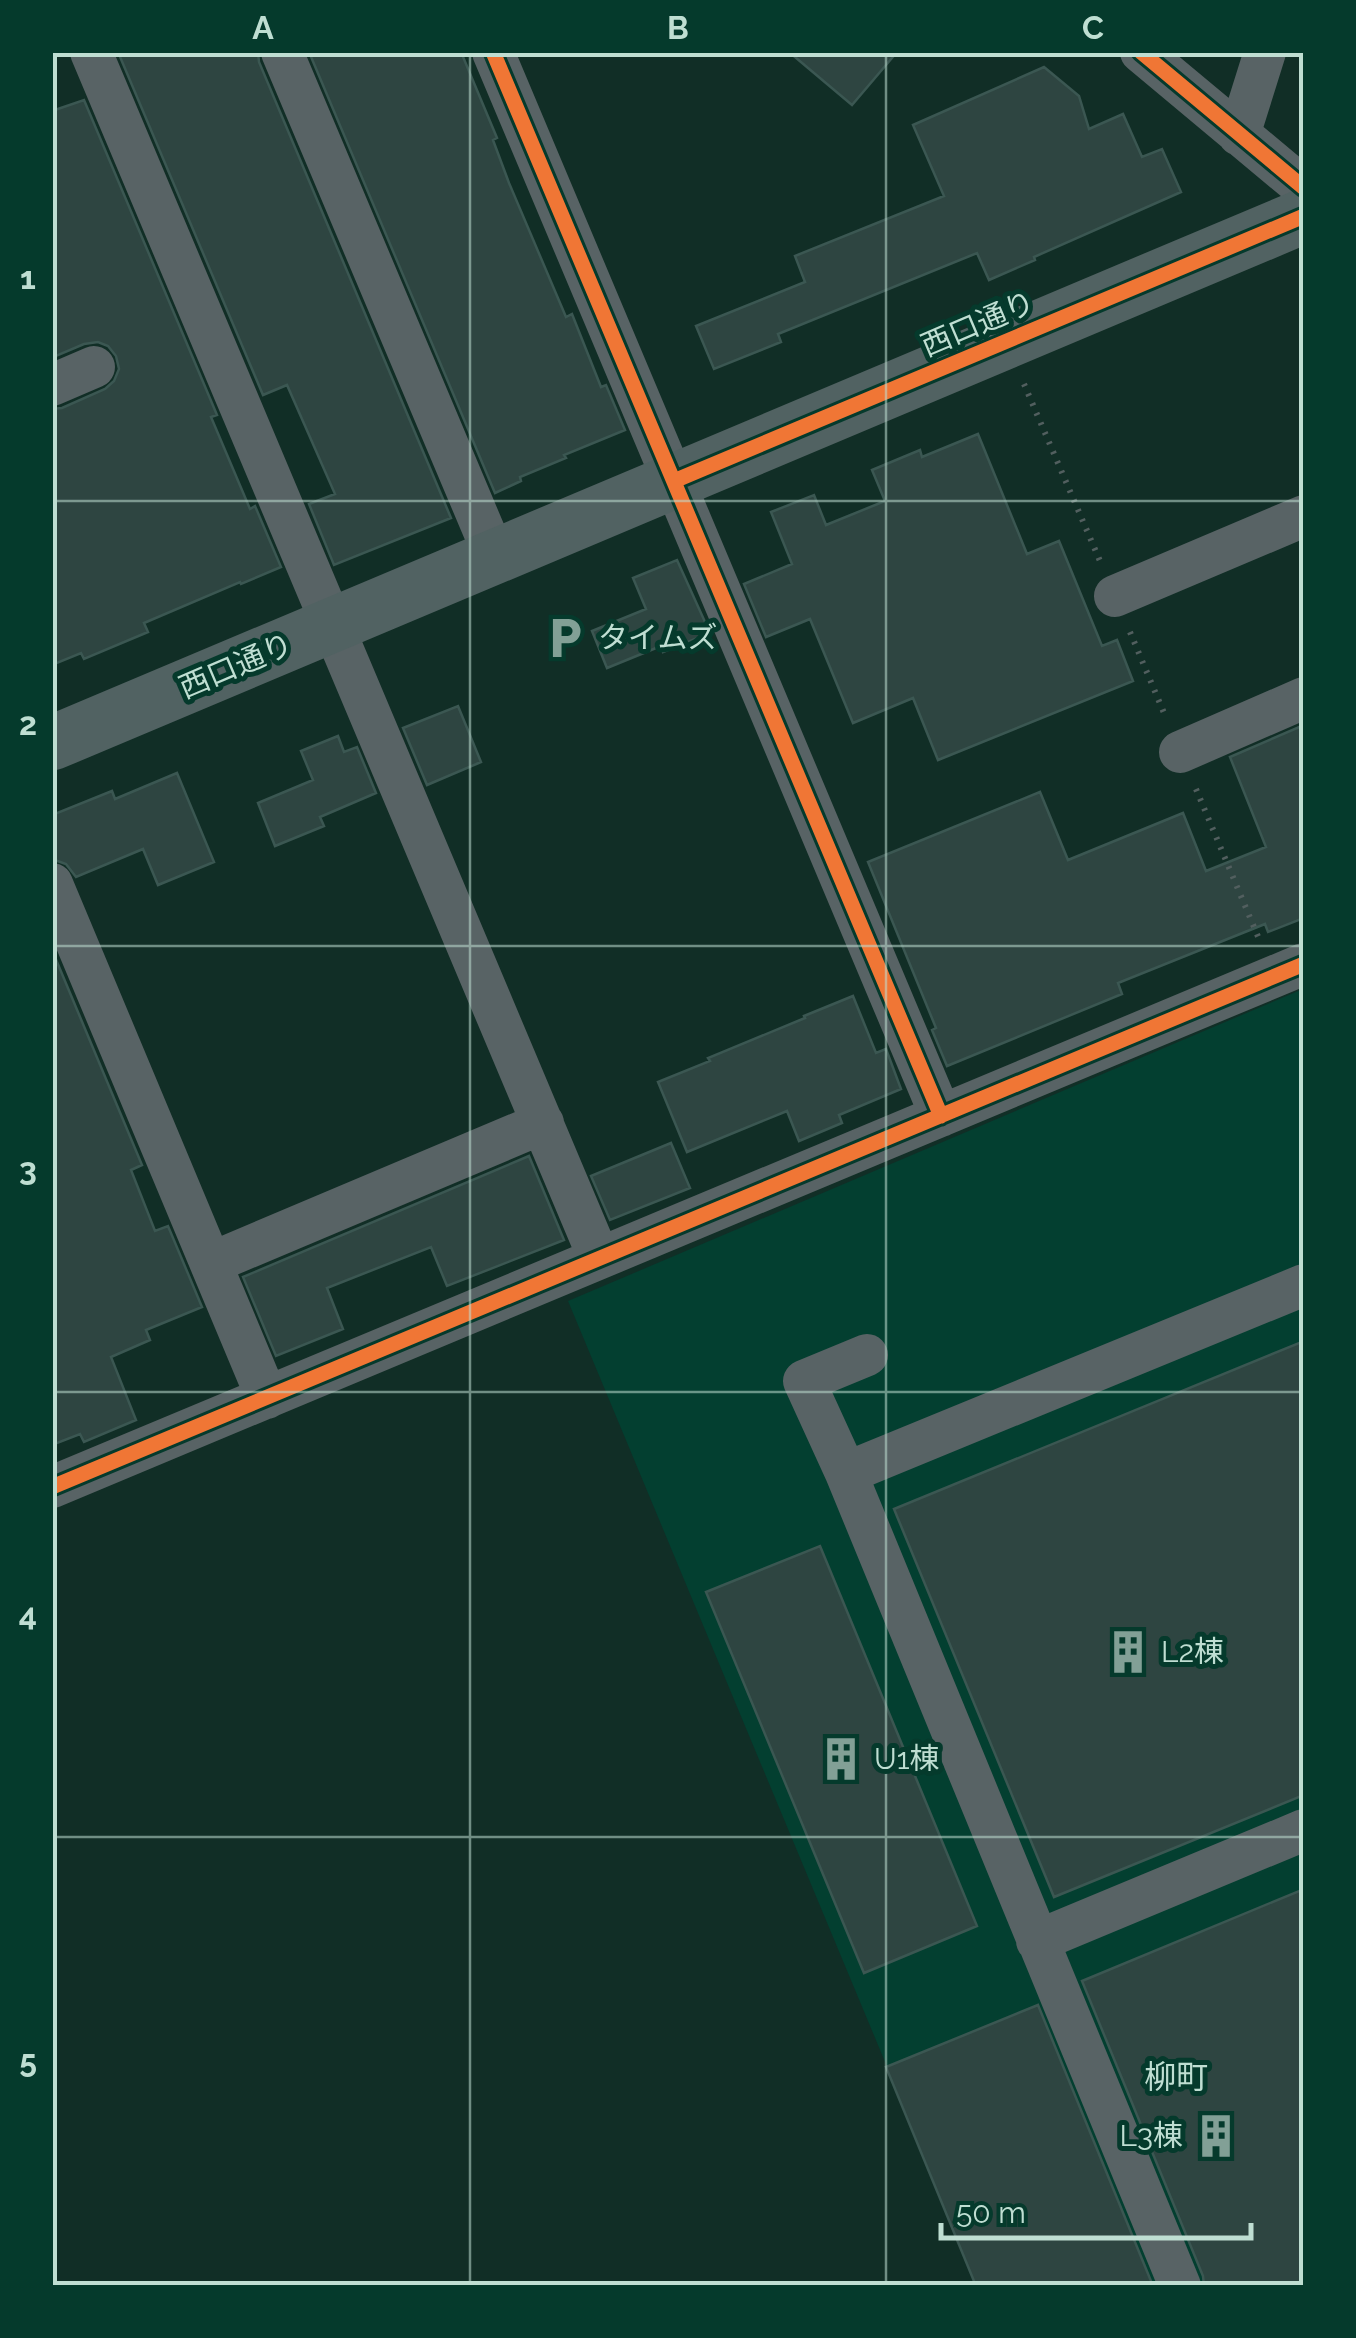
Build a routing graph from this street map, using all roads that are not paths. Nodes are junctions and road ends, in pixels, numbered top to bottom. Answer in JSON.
{"nodes":[{"id":1,"x":92,"y":52,"type":"edge"},
{"id":2,"x":282,"y":52,"type":"edge"},
{"id":3,"x":493,"y":52,"type":"edge"},
{"id":4,"x":1141,"y":52,"type":"edge"},
{"id":5,"x":1265,"y":52,"type":"edge"},
{"id":6,"x":1240,"y":134,"type":"junction"},
{"id":7,"x":1304,"y":188,"type":"edge"},
{"id":8,"x":1304,"y":216,"type":"edge"},
{"id":9,"x":94,"y":366,"type":"dead end"},
{"id":10,"x":52,"y":385,"type":"edge"},
{"id":11,"x":674,"y":481,"type":"junction"},
{"id":12,"x":1304,"y":516,"type":"edge"},
{"id":13,"x":495,"y":557,"type":"junction"},
{"id":14,"x":1115,"y":596,"type":"road end"},
{"id":15,"x":332,"y":625,"type":"junction"},
{"id":16,"x":1304,"y":698,"type":"edge"},
{"id":17,"x":52,"y":744,"type":"edge"},
{"id":18,"x":1180,"y":752,"type":"road end"},
{"id":19,"x":52,"y":884,"type":"edge"},
{"id":20,"x":1287,"y":971,"type":"edge"},
{"id":21,"x":941,"y":1116,"type":"junction"},
{"id":22,"x":543,"y":1124,"type":"junction"},
{"id":23,"x":599,"y":1258,"type":"junction"},
{"id":24,"x":211,"y":1262,"type":"junction"},
{"id":25,"x":1304,"y":1286,"type":"edge"},
{"id":26,"x":867,"y":1355,"type":"dead end"},
{"id":27,"x":267,"y":1398,"type":"junction"},
{"id":28,"x":846,"y":1473,"type":"junction"},
{"id":29,"x":52,"y":1488,"type":"edge"},
{"id":30,"x":1304,"y":1830,"type":"edge"},
{"id":31,"x":1038,"y":1941,"type":"junction"},
{"id":32,"x":1180,"y":2286,"type":"edge"}],
"edges":[{"from":1,"to":15,"type":"street"},
{"from":2,"to":13,"type":"street"},
{"from":3,"to":11,"type":"street"},
{"from":4,"to":6,"type":"street"},
{"from":5,"to":6,"type":"street"},
{"from":6,"to":7,"type":"street"},
{"from":8,"to":11,"type":"main road","name":"西口通り"},
{"from":9,"to":10,"type":"street"},
{"from":11,"to":13,"type":"main road","name":"西口通り"},
{"from":11,"to":21,"type":"street"},
{"from":12,"to":14,"type":"street"},
{"from":13,"to":15,"type":"main road","name":"西口通り"},
{"from":15,"to":17,"type":"main road","name":"西口通り"},
{"from":15,"to":22,"type":"street"},
{"from":16,"to":18,"type":"street"},
{"from":19,"to":24,"type":"street"},
{"from":20,"to":21,"type":"street"},
{"from":21,"to":23,"type":"street"},
{"from":22,"to":23,"type":"street"},
{"from":22,"to":24,"type":"street"},
{"from":23,"to":27,"type":"street"},
{"from":24,"to":27,"type":"street"},
{"from":25,"to":28,"type":"street"},
{"from":26,"to":28,"type":"street"},
{"from":27,"to":29,"type":"street"},
{"from":28,"to":31,"type":"street"},
{"from":30,"to":31,"type":"street"},
{"from":31,"to":32,"type":"street"}]}
